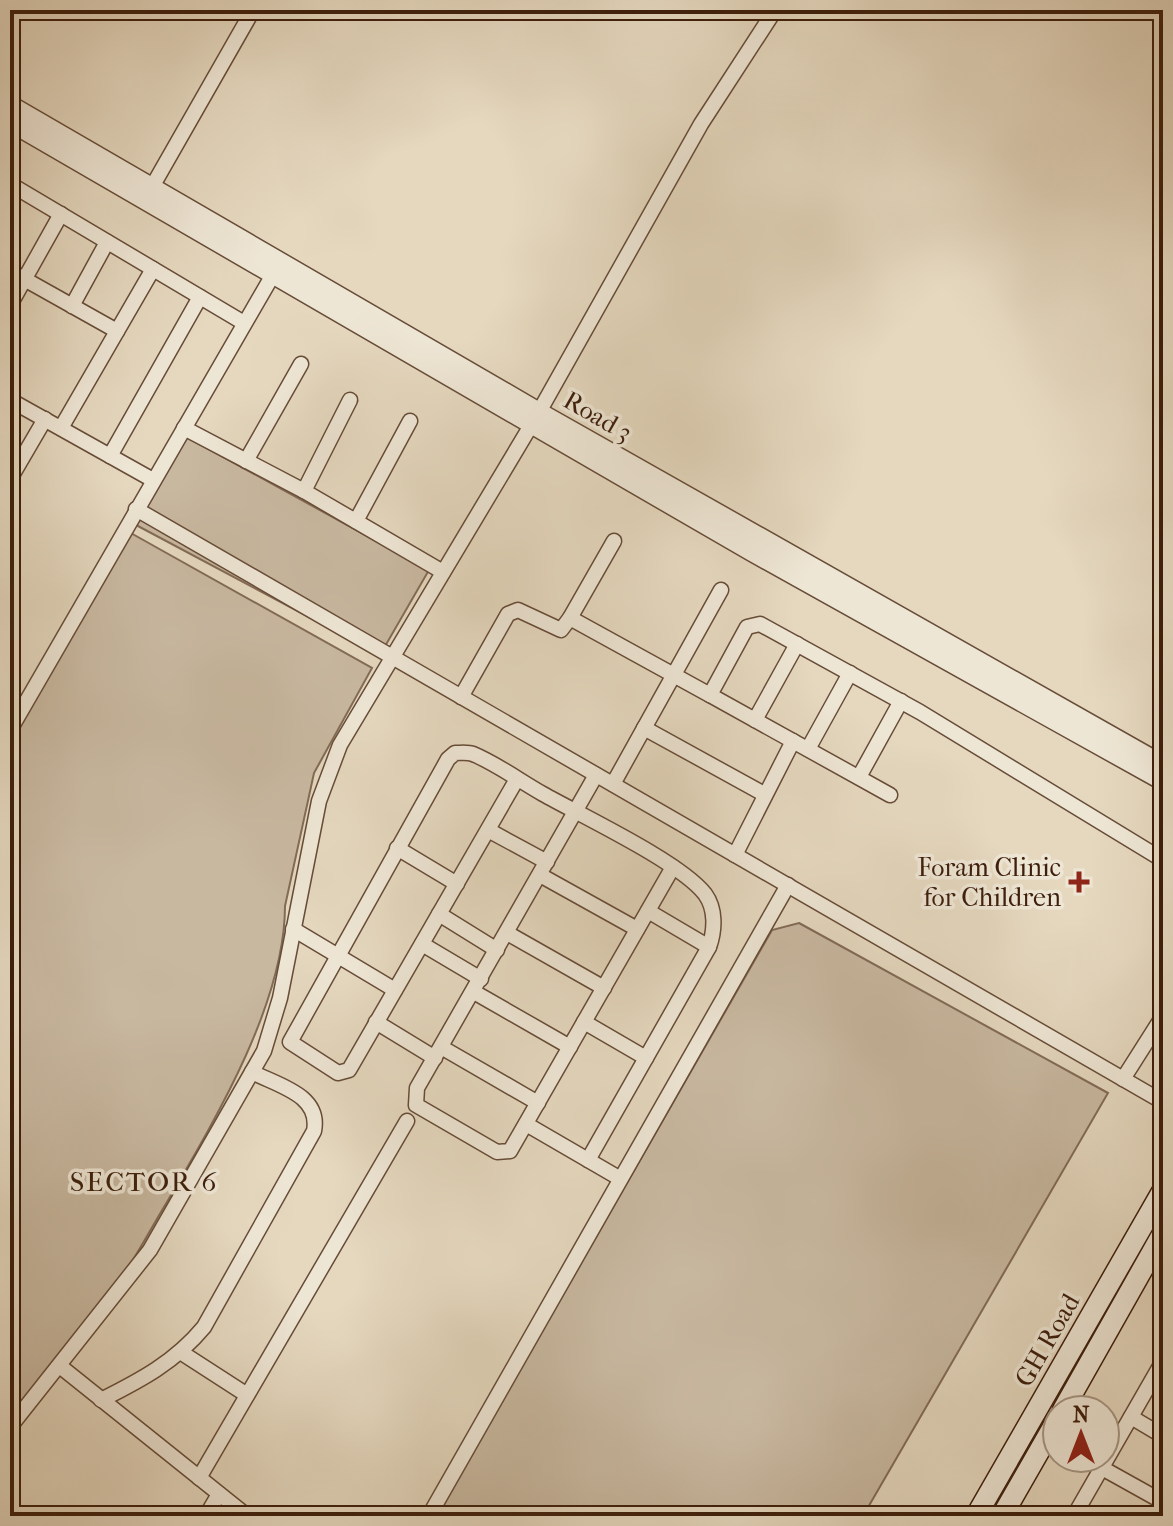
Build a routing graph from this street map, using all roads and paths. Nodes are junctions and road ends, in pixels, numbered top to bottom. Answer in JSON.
{"nodes":[{"id":1,"x":253,"y":10,"type":"edge"},
{"id":2,"x":775,"y":10,"type":"edge"},
{"id":3,"x":10,"y":105,"type":"edge"},
{"id":4,"x":10,"y":122,"type":"edge"},
{"id":5,"x":10,"y":184,"type":"edge"},
{"id":6,"x":148,"y":195,"type":"junction"},
{"id":7,"x":61,"y":214,"type":"junction"},
{"id":8,"x":107,"y":242,"type":"junction"},
{"id":9,"x":153,"y":269,"type":"junction"},
{"id":10,"x":276,"y":269,"type":"junction"},
{"id":11,"x":10,"y":271,"type":"edge"},
{"id":12,"x":25,"y":279,"type":"junction"},
{"id":13,"x":200,"y":297,"type":"junction"},
{"id":14,"x":10,"y":305,"type":"edge"},
{"id":15,"x":72,"y":306,"type":"junction"},
{"id":16,"x":244,"y":323,"type":"junction"},
{"id":17,"x":117,"y":331,"type":"junction"},
{"id":18,"x":301,"y":364,"type":"dead end"},
{"id":19,"x":10,"y":400,"type":"edge"},
{"id":20,"x":350,"y":400,"type":"dead end"},
{"id":21,"x":535,"y":418,"type":"junction"},
{"id":22,"x":45,"y":419,"type":"junction"},
{"id":23,"x":410,"y":421,"type":"dead end"},
{"id":24,"x":61,"y":428,"type":"junction"},
{"id":25,"x":184,"y":428,"type":"junction"},
{"id":26,"x":110,"y":456,"type":"junction"},
{"id":27,"x":246,"y":461,"type":"junction"},
{"id":28,"x":10,"y":479,"type":"edge"},
{"id":29,"x":153,"y":480,"type":"junction"},
{"id":30,"x":304,"y":491,"type":"junction"},
{"id":31,"x":136,"y":509,"type":"junction"},
{"id":32,"x":356,"y":521,"type":"junction"},
{"id":33,"x":614,"y":541,"type":"dead end"},
{"id":34,"x":443,"y":572,"type":"junction"},
{"id":35,"x":721,"y":590,"type":"dead end"},
{"id":36,"x":570,"y":618,"type":"junction"},
{"id":37,"x":797,"y":644,"type":"junction"},
{"id":38,"x":392,"y":657,"type":"junction"},
{"id":39,"x":850,"y":673,"type":"junction"},
{"id":40,"x":673,"y":675,"type":"junction"},
{"id":41,"x":710,"y":695,"type":"junction"},
{"id":42,"x":461,"y":697,"type":"junction"},
{"id":43,"x":901,"y":701,"type":"junction"},
{"id":44,"x":755,"y":720,"type":"junction"},
{"id":45,"x":644,"y":728,"type":"junction"},
{"id":46,"x":10,"y":730,"type":"edge"},
{"id":47,"x":793,"y":741,"type":"junction"},
{"id":48,"x":808,"y":749,"type":"junction"},
{"id":49,"x":1163,"y":765,"type":"edge"},
{"id":50,"x":596,"y":775,"type":"junction"},
{"id":51,"x":859,"y":777,"type":"junction"},
{"id":52,"x":517,"y":779,"type":"junction"},
{"id":53,"x":1163,"y":781,"type":"edge"},
{"id":54,"x":613,"y":784,"type":"junction"},
{"id":55,"x":764,"y":794,"type":"junction"},
{"id":56,"x":890,"y":795,"type":"dead end"},
{"id":57,"x":575,"y":812,"type":"junction"},
{"id":58,"x":488,"y":830,"type":"junction"},
{"id":59,"x":397,"y":848,"type":"junction"},
{"id":60,"x":735,"y":855,"type":"junction"},
{"id":61,"x":1163,"y":860,"type":"edge"},
{"id":62,"x":673,"y":867,"type":"junction"},
{"id":63,"x":543,"y":869,"type":"junction"},
{"id":64,"x":457,"y":884,"type":"junction"},
{"id":65,"x":788,"y":885,"type":"junction"},
{"id":66,"x":648,"y":911,"type":"junction"},
{"id":67,"x":439,"y":914,"type":"junction"},
{"id":68,"x":293,"y":929,"type":"junction"},
{"id":69,"x":637,"y":929,"type":"junction"},
{"id":70,"x":507,"y":933,"type":"junction"},
{"id":71,"x":422,"y":944,"type":"junction"},
{"id":72,"x":709,"y":947,"type":"junction"},
{"id":73,"x":497,"y":950,"type":"junction"},
{"id":74,"x":338,"y":957,"type":"junction"},
{"id":75,"x":478,"y":986,"type":"junction"},
{"id":76,"x":604,"y":988,"type":"junction"},
{"id":77,"x":395,"y":990,"type":"junction"},
{"id":78,"x":1163,"y":1016,"type":"edge"},
{"id":79,"x":376,"y":1022,"type":"junction"},
{"id":80,"x":584,"y":1022,"type":"junction"},
{"id":81,"x":570,"y":1047,"type":"junction"},
{"id":82,"x":438,"y":1052,"type":"junction"},
{"id":83,"x":646,"y":1058,"type":"junction"},
{"id":84,"x":252,"y":1072,"type":"junction"},
{"id":85,"x":1123,"y":1079,"type":"junction"},
{"id":86,"x":1163,"y":1102,"type":"edge"},
{"id":87,"x":538,"y":1103,"type":"junction"},
{"id":88,"x":407,"y":1121,"type":"dead end"},
{"id":89,"x":526,"y":1124,"type":"junction"},
{"id":90,"x":588,"y":1160,"type":"junction"},
{"id":91,"x":619,"y":1178,"type":"junction"},
{"id":92,"x":1163,"y":1190,"type":"edge"},
{"id":93,"x":1163,"y":1233,"type":"edge"},
{"id":94,"x":182,"y":1353,"type":"junction"},
{"id":95,"x":1162,"y":1363,"type":"edge"},
{"id":96,"x":61,"y":1367,"type":"junction"},
{"id":97,"x":1072,"y":1394,"type":"edge"},
{"id":98,"x":247,"y":1395,"type":"junction"},
{"id":99,"x":101,"y":1400,"type":"junction"},
{"id":100,"x":1131,"y":1417,"type":"junction"},
{"id":101,"x":10,"y":1426,"type":"edge"},
{"id":102,"x":1121,"y":1435,"type":"edge"},
{"id":103,"x":1163,"y":1436,"type":"edge"},
{"id":104,"x":1041,"y":1448,"type":"edge"},
{"id":105,"x":1098,"y":1474,"type":"edge"},
{"id":106,"x":1113,"y":1474,"type":"edge"},
{"id":107,"x":199,"y":1478,"type":"junction"},
{"id":108,"x":219,"y":1494,"type":"junction"},
{"id":109,"x":1163,"y":1502,"type":"edge"},
{"id":110,"x":206,"y":1516,"type":"edge"},
{"id":111,"x":247,"y":1516,"type":"edge"},
{"id":112,"x":429,"y":1516,"type":"edge"},
{"id":113,"x":976,"y":1516,"type":"edge"},
{"id":114,"x":1002,"y":1516,"type":"edge"},
{"id":115,"x":1074,"y":1516,"type":"edge"}],
"edges":[{"from":1,"to":6,"type":"street"},
{"from":2,"to":21,"type":"street"},
{"from":3,"to":6,"type":"street","name":"Road 3"},
{"from":4,"to":6,"type":"street","name":"Road 3"},
{"from":5,"to":7,"type":"street"},
{"from":6,"to":10,"type":"street","name":"Road 3"},
{"from":7,"to":8,"type":"street"},
{"from":7,"to":12,"type":"street"},
{"from":8,"to":9,"type":"street"},
{"from":8,"to":15,"type":"street"},
{"from":9,"to":13,"type":"street"},
{"from":9,"to":17,"type":"street"},
{"from":10,"to":16,"type":"street"},
{"from":10,"to":21,"type":"street","name":"Road 3"},
{"from":11,"to":12,"type":"street"},
{"from":12,"to":14,"type":"street"},
{"from":12,"to":15,"type":"street"},
{"from":13,"to":16,"type":"street"},
{"from":13,"to":26,"type":"street"},
{"from":15,"to":17,"type":"street"},
{"from":16,"to":25,"type":"street"},
{"from":17,"to":24,"type":"street"},
{"from":18,"to":27,"type":"street"},
{"from":19,"to":22,"type":"street"},
{"from":20,"to":30,"type":"street"},
{"from":21,"to":34,"type":"street"},
{"from":21,"to":49,"type":"street","name":"Road 3"},
{"from":21,"to":53,"type":"street","name":"Road 3"},
{"from":22,"to":24,"type":"street"},
{"from":22,"to":28,"type":"street"},
{"from":23,"to":32,"type":"street"},
{"from":24,"to":26,"type":"street"},
{"from":25,"to":27,"type":"street"},
{"from":25,"to":29,"type":"street"},
{"from":26,"to":29,"type":"street"},
{"from":27,"to":30,"type":"street"},
{"from":29,"to":31,"type":"street"},
{"from":30,"to":32,"type":"street"},
{"from":31,"to":38,"type":"street"},
{"from":31,"to":46,"type":"street"},
{"from":32,"to":34,"type":"street"},
{"from":33,"to":36,"type":"street"},
{"from":34,"to":38,"type":"street"},
{"from":35,"to":40,"type":"street"},
{"from":36,"to":40,"type":"street"},
{"from":36,"to":42,"type":"street"},
{"from":37,"to":39,"type":"street"},
{"from":37,"to":41,"type":"street"},
{"from":37,"to":44,"type":"street"},
{"from":38,"to":42,"type":"street"},
{"from":38,"to":68,"type":"street"},
{"from":39,"to":43,"type":"street"},
{"from":39,"to":48,"type":"street"},
{"from":40,"to":41,"type":"street"},
{"from":40,"to":45,"type":"street"},
{"from":41,"to":44,"type":"street"},
{"from":42,"to":50,"type":"street"},
{"from":43,"to":51,"type":"street"},
{"from":43,"to":61,"type":"street"},
{"from":44,"to":47,"type":"street"},
{"from":45,"to":54,"type":"street"},
{"from":45,"to":55,"type":"street"},
{"from":47,"to":48,"type":"street"},
{"from":47,"to":55,"type":"street"},
{"from":48,"to":51,"type":"street"},
{"from":50,"to":54,"type":"street"},
{"from":50,"to":57,"type":"street"},
{"from":51,"to":56,"type":"street"},
{"from":52,"to":57,"type":"street"},
{"from":52,"to":58,"type":"street"},
{"from":52,"to":59,"type":"street"},
{"from":54,"to":60,"type":"street"},
{"from":55,"to":60,"type":"street"},
{"from":57,"to":62,"type":"street"},
{"from":57,"to":63,"type":"street"},
{"from":58,"to":63,"type":"street"},
{"from":58,"to":64,"type":"street"},
{"from":59,"to":64,"type":"street"},
{"from":59,"to":74,"type":"street"},
{"from":60,"to":65,"type":"street"},
{"from":62,"to":66,"type":"street"},
{"from":62,"to":72,"type":"street"},
{"from":63,"to":69,"type":"street"},
{"from":63,"to":70,"type":"street"},
{"from":64,"to":67,"type":"street"},
{"from":65,"to":85,"type":"street"},
{"from":65,"to":91,"type":"street"},
{"from":66,"to":69,"type":"street"},
{"from":66,"to":72,"type":"street"},
{"from":67,"to":71,"type":"street"},
{"from":67,"to":73,"type":"street"},
{"from":68,"to":74,"type":"street"},
{"from":68,"to":84,"type":"street"},
{"from":69,"to":76,"type":"street"},
{"from":70,"to":73,"type":"street"},
{"from":70,"to":76,"type":"street"},
{"from":71,"to":75,"type":"street"},
{"from":71,"to":77,"type":"street"},
{"from":72,"to":83,"type":"street"},
{"from":73,"to":75,"type":"street"},
{"from":74,"to":77,"type":"street"},
{"from":74,"to":79,"type":"street"},
{"from":75,"to":81,"type":"street"},
{"from":75,"to":82,"type":"street"},
{"from":76,"to":80,"type":"street"},
{"from":77,"to":79,"type":"street"},
{"from":78,"to":85,"type":"street"},
{"from":79,"to":82,"type":"street"},
{"from":80,"to":81,"type":"street"},
{"from":80,"to":83,"type":"street"},
{"from":81,"to":87,"type":"street"},
{"from":82,"to":87,"type":"street"},
{"from":82,"to":89,"type":"street"},
{"from":83,"to":90,"type":"street"},
{"from":84,"to":94,"type":"street"},
{"from":84,"to":96,"type":"street"},
{"from":85,"to":86,"type":"street"},
{"from":87,"to":89,"type":"street"},
{"from":88,"to":98,"type":"street"},
{"from":89,"to":90,"type":"street"},
{"from":90,"to":91,"type":"street"},
{"from":91,"to":112,"type":"street"},
{"from":92,"to":113,"type":"main road","name":"GH Road"},
{"from":93,"to":97,"type":"main road","name":"GH Road"},
{"from":94,"to":98,"type":"street"},
{"from":94,"to":99,"type":"street"},
{"from":95,"to":100,"type":"street"},
{"from":96,"to":99,"type":"street"},
{"from":96,"to":101,"type":"street"},
{"from":98,"to":107,"type":"street"},
{"from":99,"to":107,"type":"street"},
{"from":100,"to":102,"type":"street"},
{"from":100,"to":103,"type":"street"},
{"from":104,"to":114,"type":"main road","name":"GH Road"},
{"from":105,"to":115,"type":"street"},
{"from":106,"to":109,"type":"street"},
{"from":107,"to":108,"type":"street"},
{"from":108,"to":110,"type":"street"},
{"from":108,"to":111,"type":"street"}]}
